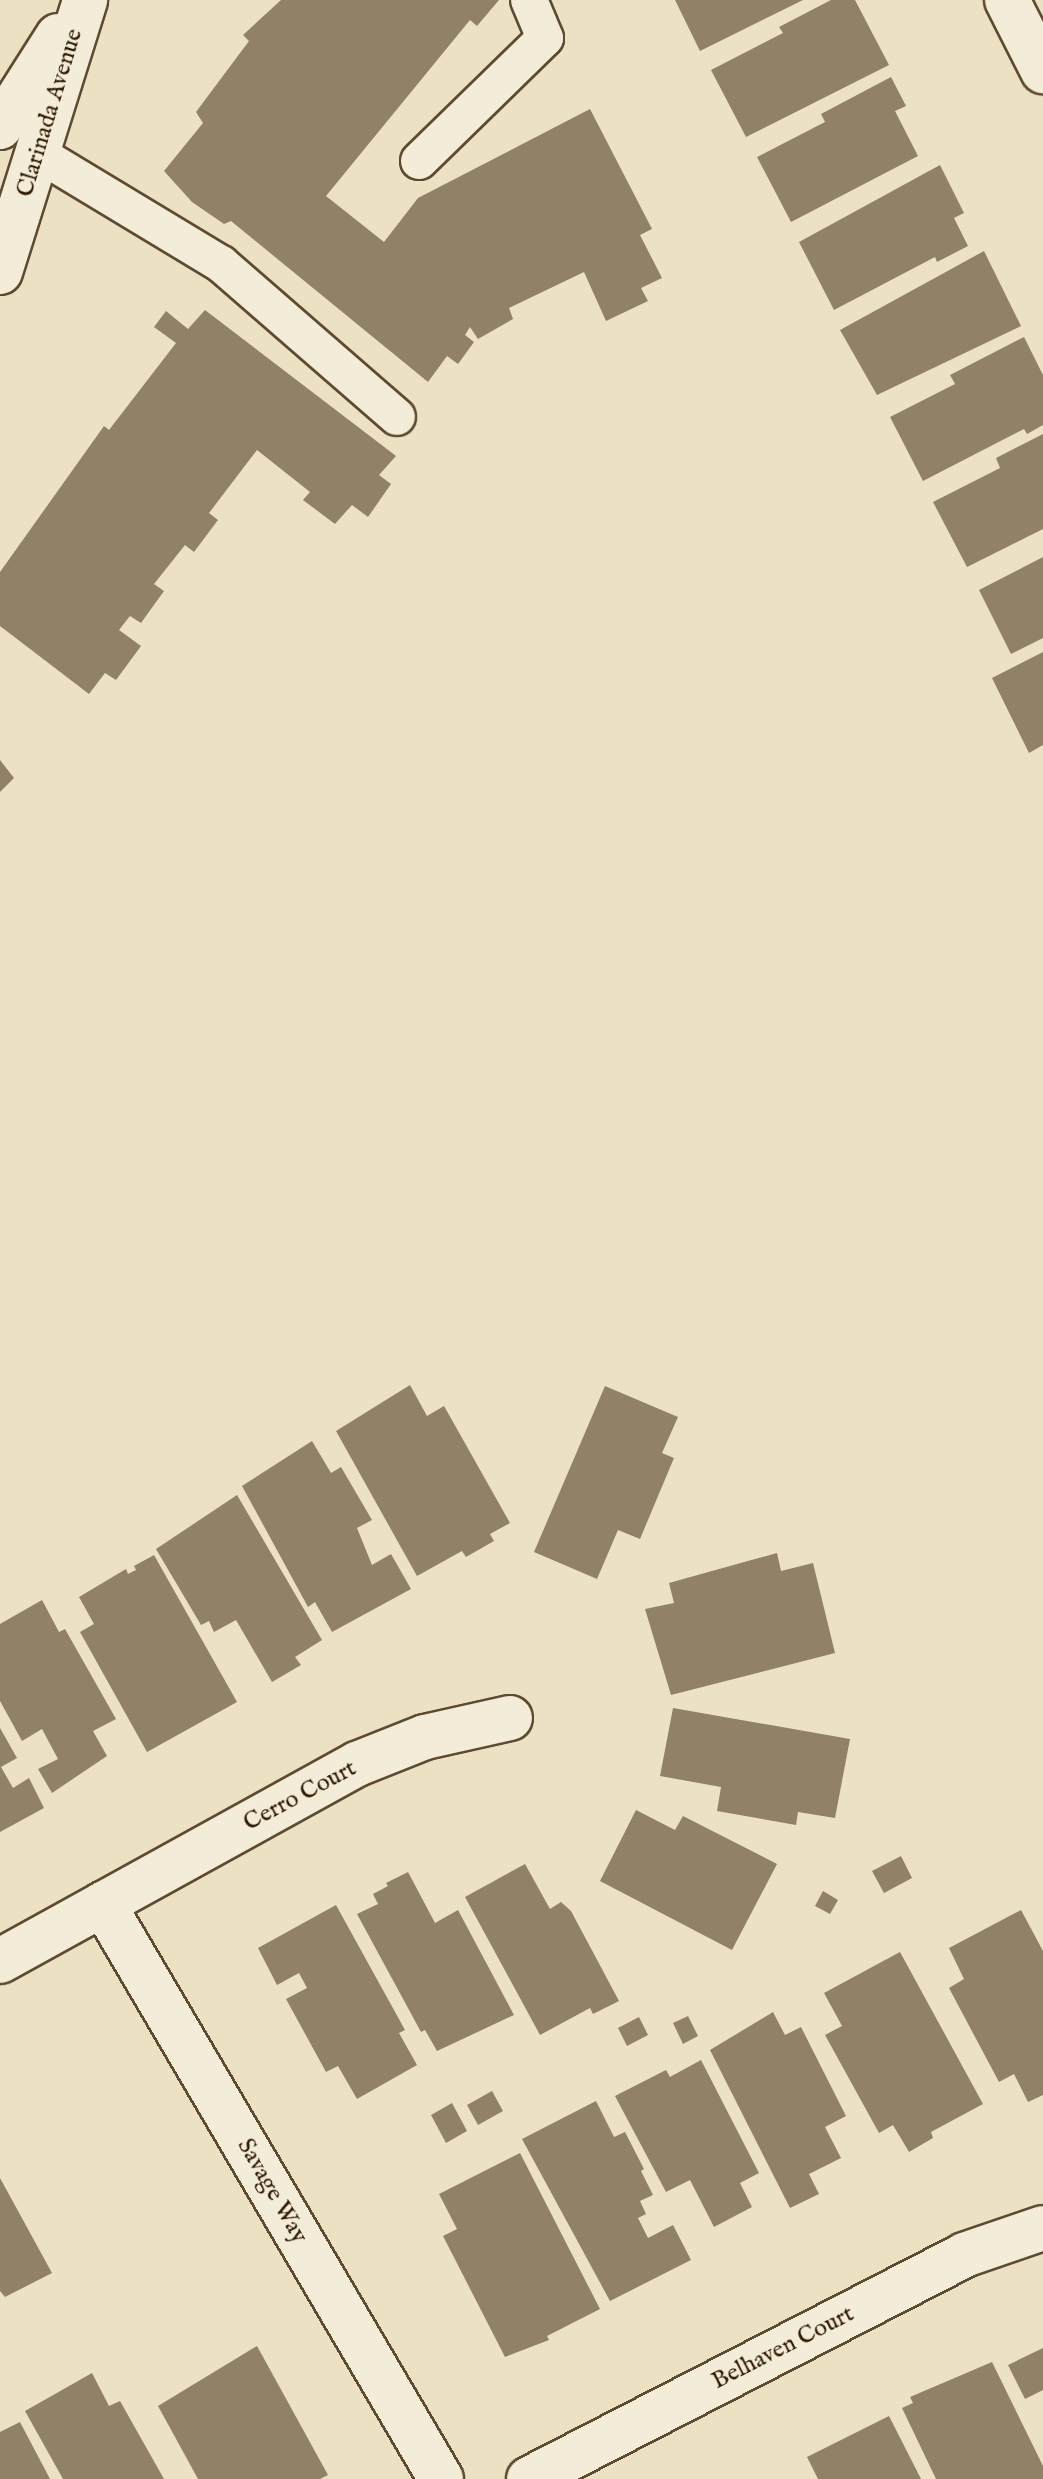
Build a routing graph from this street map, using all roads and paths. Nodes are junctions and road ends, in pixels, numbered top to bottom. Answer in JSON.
{"nodes":[{"id":1,"x":83,"y":0,"type":"edge"},
{"id":2,"x":529,"y":0,"type":"edge"},
{"id":3,"x":1007,"y":0,"type":"edge"},
{"id":4,"x":1043,"y":71,"type":"edge"},
{"id":5,"x":0,"y":127,"type":"edge"},
{"id":6,"x":37,"y":153,"type":"junction"},
{"id":7,"x":419,"y":161,"type":"dead end"},
{"id":8,"x":0,"y":272,"type":"edge"},
{"id":9,"x":397,"y":417,"type":"dead end"},
{"id":10,"x":510,"y":1718,"type":"dead end"},
{"id":11,"x":103,"y":1904,"type":"junction"},
{"id":12,"x":0,"y":1961,"type":"edge"},
{"id":13,"x":1043,"y":2228,"type":"edge"},
{"id":14,"x":441,"y":2479,"type":"edge"},
{"id":15,"x":529,"y":2479,"type":"edge"}],
"edges":[{"from":1,"to":5,"type":"street","name":"Clarinada Avenue"},
{"from":1,"to":6,"type":"street","name":"Clarinada Avenue"},
{"from":2,"to":7,"type":"lane"},
{"from":3,"to":4,"type":"street"},
{"from":6,"to":8,"type":"street","name":"Clarinada Avenue"},
{"from":6,"to":9,"type":"lane"},
{"from":10,"to":11,"type":"street","name":"Cerro Court"},
{"from":11,"to":12,"type":"street","name":"Cerro Court"},
{"from":11,"to":14,"type":"street","name":"Savage Way"},
{"from":13,"to":15,"type":"street","name":"Belhaven Court"}]}
